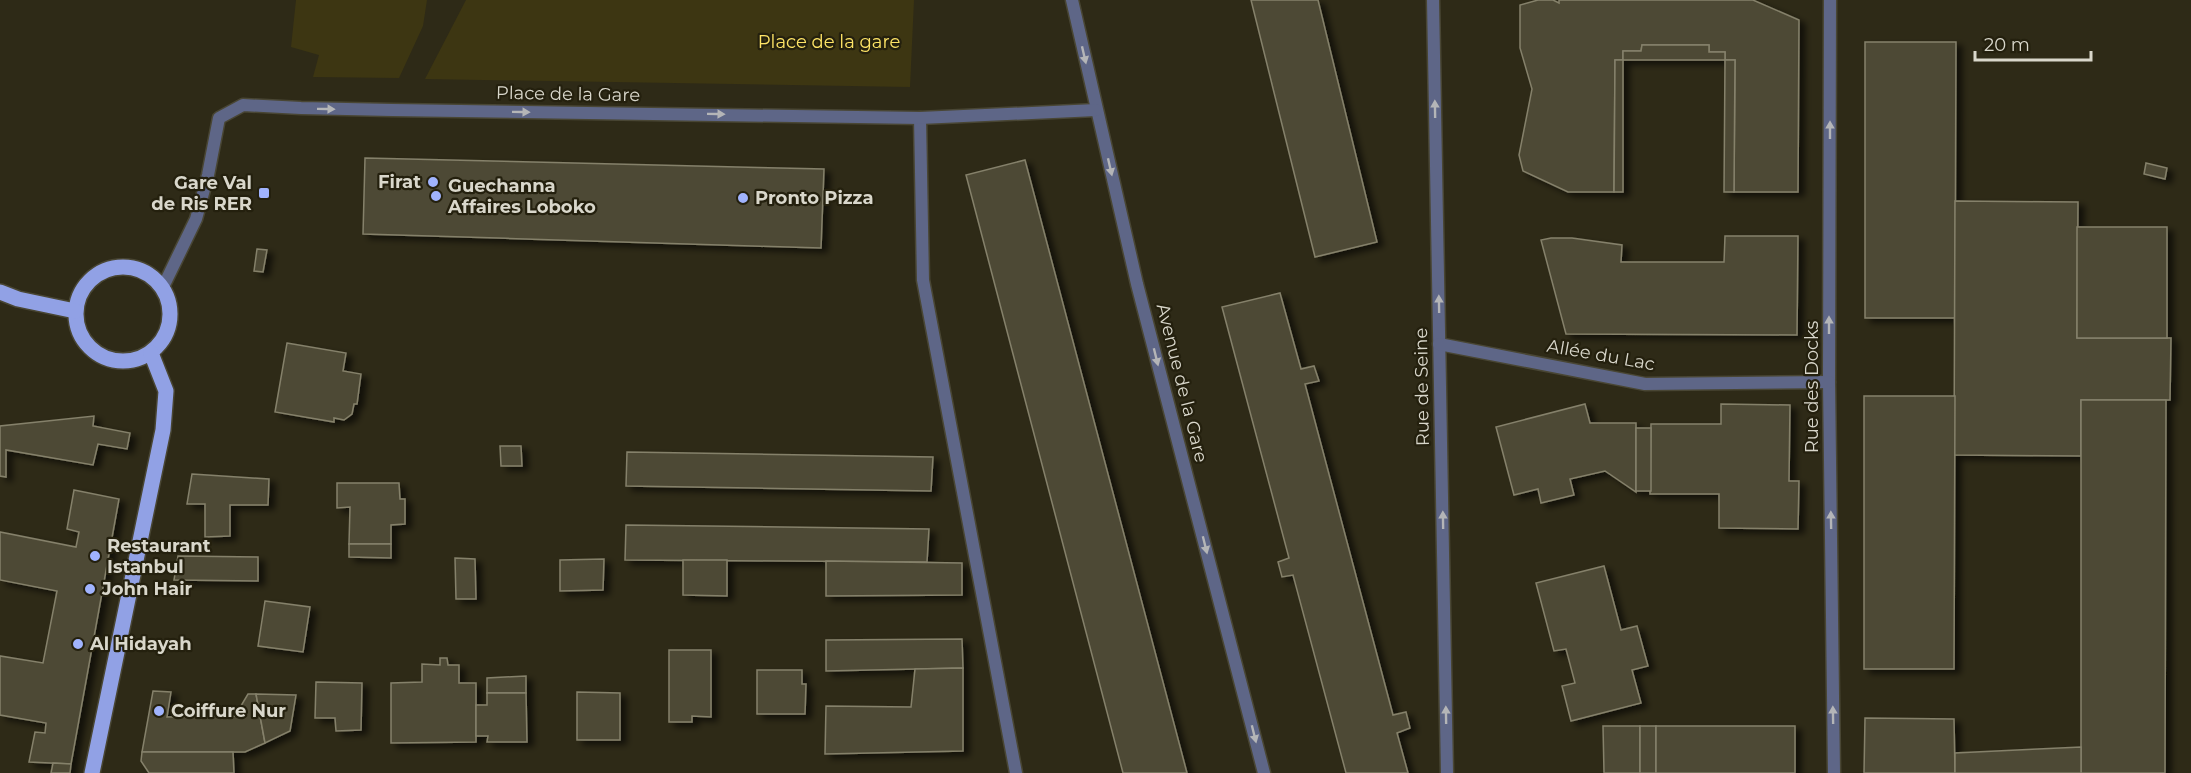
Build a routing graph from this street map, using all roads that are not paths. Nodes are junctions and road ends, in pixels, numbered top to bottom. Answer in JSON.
{"nodes":[{"id":1,"x":1071,"y":0,"type":"edge"},
{"id":2,"x":1433,"y":0,"type":"edge"},
{"id":3,"x":1830,"y":0,"type":"edge"},
{"id":4,"x":1096,"y":110,"type":"junction"},
{"id":5,"x":920,"y":118,"type":"junction"},
{"id":6,"x":163,"y":287,"type":"junction"},
{"id":7,"x":0,"y":292,"type":"edge"},
{"id":8,"x":75,"y":311,"type":"junction"},
{"id":9,"x":1439,"y":344,"type":"junction"},
{"id":10,"x":151,"y":353,"type":"junction"},
{"id":11,"x":1829,"y":382,"type":"junction"},
{"id":12,"x":92,"y":773,"type":"edge"},
{"id":13,"x":1016,"y":773,"type":"edge"},
{"id":14,"x":1264,"y":773,"type":"edge"},
{"id":15,"x":1447,"y":773,"type":"edge"},
{"id":16,"x":1834,"y":773,"type":"edge"}],
"edges":[{"from":1,"to":4,"type":"street","name":"Avenue de la Gare","one_way":true},
{"from":9,"to":2,"type":"street","name":"Rue de Seine","one_way":true},
{"from":11,"to":3,"type":"street","name":"Rue des Docks","one_way":true},
{"from":4,"to":5,"type":"street","name":"Place de la Gare"},
{"from":4,"to":14,"type":"street","name":"Avenue de la Gare","one_way":true},
{"from":6,"to":5,"type":"street","name":"Place de la Gare","one_way":true},
{"from":5,"to":13,"type":"street"},
{"from":6,"to":8,"type":"main road"},
{"from":6,"to":10,"type":"main road"},
{"from":7,"to":8,"type":"main road"},
{"from":8,"to":10,"type":"main road"},
{"from":9,"to":11,"type":"street","name":"Allée du Lac"},
{"from":15,"to":9,"type":"street","name":"Rue de Seine","one_way":true},
{"from":10,"to":12,"type":"main road"},
{"from":16,"to":11,"type":"street","name":"Rue des Docks","one_way":true}]}
